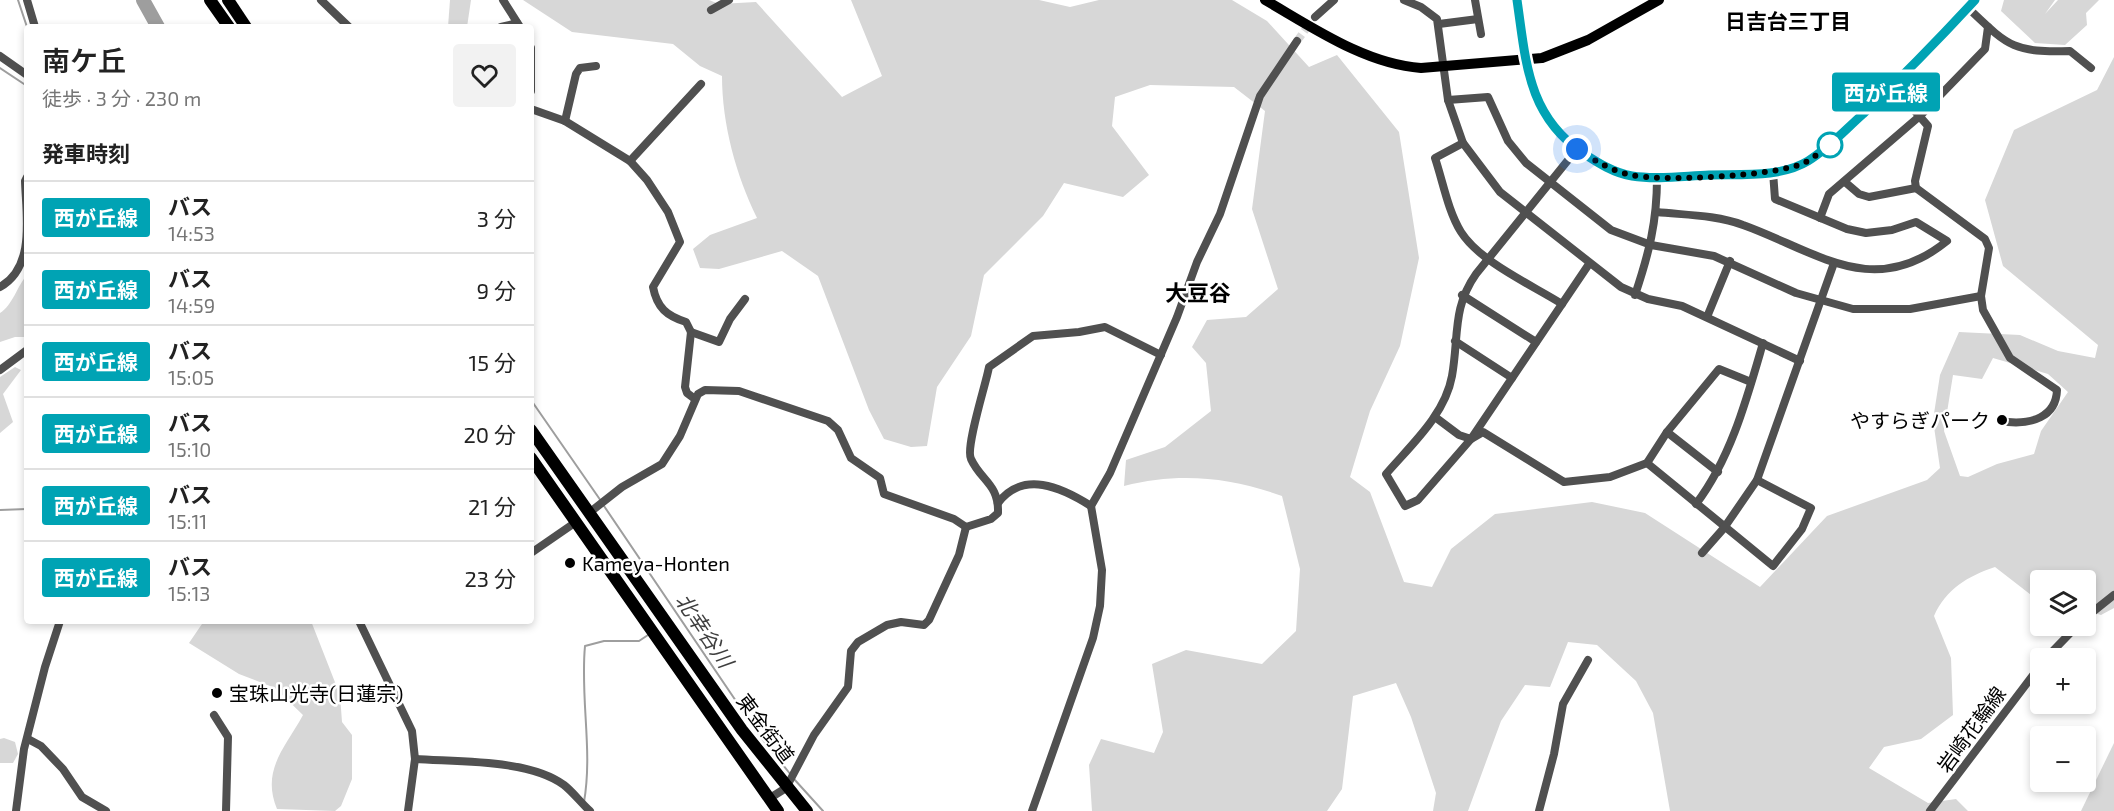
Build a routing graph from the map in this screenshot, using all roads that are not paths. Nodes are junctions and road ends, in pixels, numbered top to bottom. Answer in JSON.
{"nodes":[{"id":1,"x":27,"y":0,"type":"edge"},
{"id":2,"x":210,"y":0,"type":"edge"},
{"id":3,"x":228,"y":0,"type":"edge"},
{"id":4,"x":321,"y":0,"type":"edge"},
{"id":5,"x":503,"y":0,"type":"edge"},
{"id":6,"x":729,"y":0,"type":"edge"},
{"id":7,"x":1265,"y":0,"type":"edge"},
{"id":8,"x":1334,"y":0,"type":"edge"},
{"id":9,"x":1404,"y":0,"type":"edge"},
{"id":10,"x":1475,"y":0,"type":"edge"},
{"id":11,"x":1517,"y":0,"type":"edge"},
{"id":12,"x":1659,"y":0,"type":"edge"},
{"id":13,"x":1975,"y":0,"type":"edge"},
{"id":14,"x":1968,"y":8,"type":"junction"},
{"id":15,"x":711,"y":10,"type":"dead end"},
{"id":16,"x":1315,"y":17,"type":"tunnel mouth"},
{"id":17,"x":1478,"y":19,"type":"junction"},
{"id":18,"x":34,"y":24,"type":"edge"},
{"id":19,"x":226,"y":24,"type":"edge"},
{"id":20,"x":244,"y":24,"type":"edge"},
{"id":21,"x":346,"y":24,"type":"edge"},
{"id":22,"x":518,"y":24,"type":"edge"},
{"id":23,"x":1439,"y":24,"type":"junction"},
{"id":24,"x":1988,"y":27,"type":"junction"},
{"id":25,"x":1481,"y":34,"type":"dead end"},
{"id":26,"x":1297,"y":41,"type":"tunnel mouth"},
{"id":27,"x":0,"y":57,"type":"edge"},
{"id":28,"x":1526,"y":61,"type":"junction"},
{"id":29,"x":596,"y":66,"type":"dead end"},
{"id":30,"x":1442,"y":67,"type":"junction"},
{"id":31,"x":2091,"y":68,"type":"dead end"},
{"id":32,"x":24,"y":73,"type":"edge"},
{"id":33,"x":701,"y":84,"type":"dead end"},
{"id":34,"x":1893,"y":86,"type":"junction"},
{"id":35,"x":1449,"y":100,"type":"junction"},
{"id":36,"x":534,"y":110,"type":"edge"},
{"id":37,"x":1921,"y":116,"type":"junction"},
{"id":38,"x":565,"y":121,"type":"junction"},
{"id":39,"x":1463,"y":142,"type":"junction"},
{"id":40,"x":1577,"y":149,"type":"junction"},
{"id":41,"x":630,"y":161,"type":"junction"},
{"id":42,"x":1773,"y":172,"type":"junction"},
{"id":43,"x":1657,"y":178,"type":"junction"},
{"id":44,"x":1549,"y":182,"type":"junction"},
{"id":45,"x":1845,"y":182,"type":"junction"},
{"id":46,"x":1916,"y":188,"type":"junction"},
{"id":47,"x":1525,"y":212,"type":"junction"},
{"id":48,"x":1657,"y":212,"type":"junction"},
{"id":49,"x":1820,"y":218,"type":"junction"},
{"id":50,"x":1651,"y":245,"type":"junction"},
{"id":51,"x":24,"y":253,"type":"edge"},
{"id":52,"x":1489,"y":258,"type":"junction"},
{"id":53,"x":1730,"y":261,"type":"junction"},
{"id":54,"x":1834,"y":263,"type":"junction"},
{"id":55,"x":1589,"y":264,"type":"junction"},
{"id":56,"x":0,"y":287,"type":"edge"},
{"id":57,"x":1462,"y":295,"type":"junction"},
{"id":58,"x":1635,"y":295,"type":"junction"},
{"id":59,"x":1981,"y":296,"type":"junction"},
{"id":60,"x":745,"y":299,"type":"dead end"},
{"id":61,"x":1820,"y":302,"type":"junction"},
{"id":62,"x":1562,"y":304,"type":"junction"},
{"id":63,"x":1707,"y":317,"type":"junction"},
{"id":64,"x":691,"y":332,"type":"junction"},
{"id":65,"x":1455,"y":341,"type":"junction"},
{"id":66,"x":1536,"y":342,"type":"junction"},
{"id":67,"x":1762,"y":343,"type":"junction"},
{"id":68,"x":24,"y":352,"type":"edge"},
{"id":69,"x":1161,"y":355,"type":"junction"},
{"id":70,"x":1800,"y":361,"type":"junction"},
{"id":71,"x":0,"y":370,"type":"edge"},
{"id":72,"x":1512,"y":378,"type":"junction"},
{"id":73,"x":1751,"y":382,"type":"junction"},
{"id":74,"x":695,"y":399,"type":"junction"},
{"id":75,"x":1435,"y":417,"type":"junction"},
{"id":76,"x":2008,"y":422,"type":"dead end"},
{"id":77,"x":1667,"y":432,"type":"junction"},
{"id":78,"x":534,"y":434,"type":"edge"},
{"id":79,"x":1471,"y":439,"type":"junction"},
{"id":80,"x":534,"y":462,"type":"edge"},
{"id":81,"x":1647,"y":463,"type":"junction"},
{"id":82,"x":1718,"y":472,"type":"junction"},
{"id":83,"x":1757,"y":480,"type":"junction"},
{"id":84,"x":998,"y":503,"type":"junction"},
{"id":85,"x":1696,"y":504,"type":"junction"},
{"id":86,"x":1090,"y":506,"type":"junction"},
{"id":87,"x":589,"y":513,"type":"junction"},
{"id":88,"x":576,"y":522,"type":"junction"},
{"id":89,"x":966,"y":527,"type":"junction"},
{"id":90,"x":1724,"y":528,"type":"junction"},
{"id":91,"x":534,"y":551,"type":"edge"},
{"id":92,"x":1702,"y":553,"type":"dead end"},
{"id":93,"x":2114,"y":595,"type":"edge"},
{"id":94,"x":2096,"y":609,"type":"edge"},
{"id":95,"x":59,"y":624,"type":"edge"},
{"id":96,"x":360,"y":624,"type":"edge"},
{"id":97,"x":2067,"y":636,"type":"edge"},
{"id":98,"x":2056,"y":648,"type":"edge"},
{"id":99,"x":1588,"y":660,"type":"dead end"},
{"id":100,"x":2030,"y":679,"type":"edge"},
{"id":101,"x":213,"y":715,"type":"dead end"},
{"id":102,"x":27,"y":739,"type":"junction"},
{"id":103,"x":415,"y":759,"type":"junction"},
{"id":104,"x":786,"y":788,"type":"junction"},
{"id":105,"x":770,"y":798,"type":"junction"},
{"id":106,"x":16,"y":811,"type":"edge"},
{"id":107,"x":106,"y":811,"type":"edge"},
{"id":108,"x":226,"y":811,"type":"edge"},
{"id":109,"x":408,"y":811,"type":"edge"},
{"id":110,"x":590,"y":811,"type":"edge"},
{"id":111,"x":778,"y":811,"type":"edge"},
{"id":112,"x":807,"y":811,"type":"edge"},
{"id":113,"x":1032,"y":811,"type":"edge"},
{"id":114,"x":1539,"y":811,"type":"edge"},
{"id":115,"x":1930,"y":811,"type":"edge"}],
"edges":[{"from":1,"to":18,"type":"street"},
{"from":2,"to":19,"type":"highway"},
{"from":3,"to":20,"type":"highway"},
{"from":4,"to":21,"type":"street"},
{"from":5,"to":22,"type":"street"},
{"from":6,"to":15,"type":"street"},
{"from":7,"to":30,"type":"main road"},
{"from":8,"to":16,"type":"street"},
{"from":9,"to":23,"type":"street"},
{"from":10,"to":17,"type":"street"},
{"from":11,"to":28,"type":"street"},
{"from":12,"to":28,"type":"main road"},
{"from":13,"to":14,"type":"street"},
{"from":14,"to":24,"type":"street"},
{"from":14,"to":34,"type":"street"},
{"from":17,"to":23,"type":"street"},
{"from":17,"to":25,"type":"street"},
{"from":23,"to":30,"type":"street"},
{"from":24,"to":31,"type":"street"},
{"from":24,"to":37,"type":"street"},
{"from":26,"to":69,"type":"street"},
{"from":27,"to":32,"type":"street"},
{"from":28,"to":30,"type":"main road"},
{"from":28,"to":40,"type":"street"},
{"from":29,"to":38,"type":"street"},
{"from":30,"to":35,"type":"street"},
{"from":33,"to":41,"type":"street"},
{"from":34,"to":37,"type":"street"},
{"from":34,"to":42,"type":"street"},
{"from":35,"to":39,"type":"street"},
{"from":35,"to":44,"type":"street"},
{"from":36,"to":38,"type":"street"},
{"from":37,"to":45,"type":"street"},
{"from":37,"to":46,"type":"street"},
{"from":38,"to":41,"type":"street"},
{"from":39,"to":47,"type":"street"},
{"from":39,"to":52,"type":"street"},
{"from":40,"to":43,"type":"street"},
{"from":40,"to":44,"type":"street"},
{"from":41,"to":64,"type":"street"},
{"from":42,"to":43,"type":"street"},
{"from":42,"to":49,"type":"street"},
{"from":43,"to":48,"type":"street"},
{"from":44,"to":47,"type":"street"},
{"from":44,"to":50,"type":"street"},
{"from":45,"to":46,"type":"street"},
{"from":45,"to":49,"type":"street"},
{"from":46,"to":59,"type":"street"},
{"from":47,"to":52,"type":"street"},
{"from":47,"to":55,"type":"street"},
{"from":48,"to":50,"type":"street"},
{"from":48,"to":54,"type":"street"},
{"from":49,"to":54,"type":"street"},
{"from":50,"to":53,"type":"street"},
{"from":50,"to":58,"type":"street"},
{"from":51,"to":56,"type":"street"},
{"from":52,"to":57,"type":"street"},
{"from":52,"to":62,"type":"street"},
{"from":53,"to":61,"type":"street"},
{"from":53,"to":63,"type":"street"},
{"from":54,"to":61,"type":"street"},
{"from":55,"to":58,"type":"street"},
{"from":55,"to":62,"type":"street"},
{"from":57,"to":65,"type":"street"},
{"from":57,"to":66,"type":"street"},
{"from":58,"to":63,"type":"street"},
{"from":59,"to":61,"type":"street"},
{"from":59,"to":76,"type":"street"},
{"from":60,"to":64,"type":"street"},
{"from":61,"to":70,"type":"street"},
{"from":62,"to":66,"type":"street"},
{"from":63,"to":67,"type":"street"},
{"from":64,"to":74,"type":"street"},
{"from":65,"to":72,"type":"street"},
{"from":65,"to":75,"type":"street"},
{"from":66,"to":72,"type":"street"},
{"from":67,"to":70,"type":"street"},
{"from":67,"to":73,"type":"street"},
{"from":68,"to":71,"type":"street"},
{"from":69,"to":84,"type":"street"},
{"from":69,"to":86,"type":"street"},
{"from":70,"to":83,"type":"street"},
{"from":72,"to":79,"type":"street"},
{"from":73,"to":77,"type":"street"},
{"from":73,"to":82,"type":"street"},
{"from":74,"to":87,"type":"street"},
{"from":74,"to":89,"type":"street"},
{"from":75,"to":79,"type":"street"},
{"from":75,"to":79,"type":"street"},
{"from":77,"to":81,"type":"street"},
{"from":77,"to":82,"type":"street"},
{"from":78,"to":87,"type":"highway","name":"東金街道"},
{"from":79,"to":81,"type":"street"},
{"from":80,"to":88,"type":"highway","name":"東金街道"},
{"from":81,"to":85,"type":"street"},
{"from":82,"to":85,"type":"street"},
{"from":83,"to":90,"type":"street"},
{"from":83,"to":90,"type":"street"},
{"from":84,"to":86,"type":"street"},
{"from":84,"to":89,"type":"street"},
{"from":85,"to":90,"type":"street"},
{"from":86,"to":113,"type":"street"},
{"from":87,"to":88,"type":"highway"},
{"from":87,"to":104,"type":"highway","name":"東金街道"},
{"from":88,"to":91,"type":"street"},
{"from":88,"to":105,"type":"highway","name":"東金街道"},
{"from":89,"to":104,"type":"street"},
{"from":90,"to":92,"type":"street"},
{"from":93,"to":94,"type":"street"},
{"from":95,"to":102,"type":"street"},
{"from":96,"to":103,"type":"street"},
{"from":97,"to":98,"type":"street"},
{"from":99,"to":114,"type":"street"},
{"from":100,"to":115,"type":"street","name":"岩崎花輪線"},
{"from":101,"to":108,"type":"street"},
{"from":102,"to":106,"type":"street"},
{"from":102,"to":107,"type":"street"},
{"from":103,"to":109,"type":"street"},
{"from":103,"to":110,"type":"street"},
{"from":104,"to":105,"type":"street"},
{"from":104,"to":112,"type":"highway","name":"東金街道"},
{"from":105,"to":111,"type":"highway","name":"東金街道"}]}
